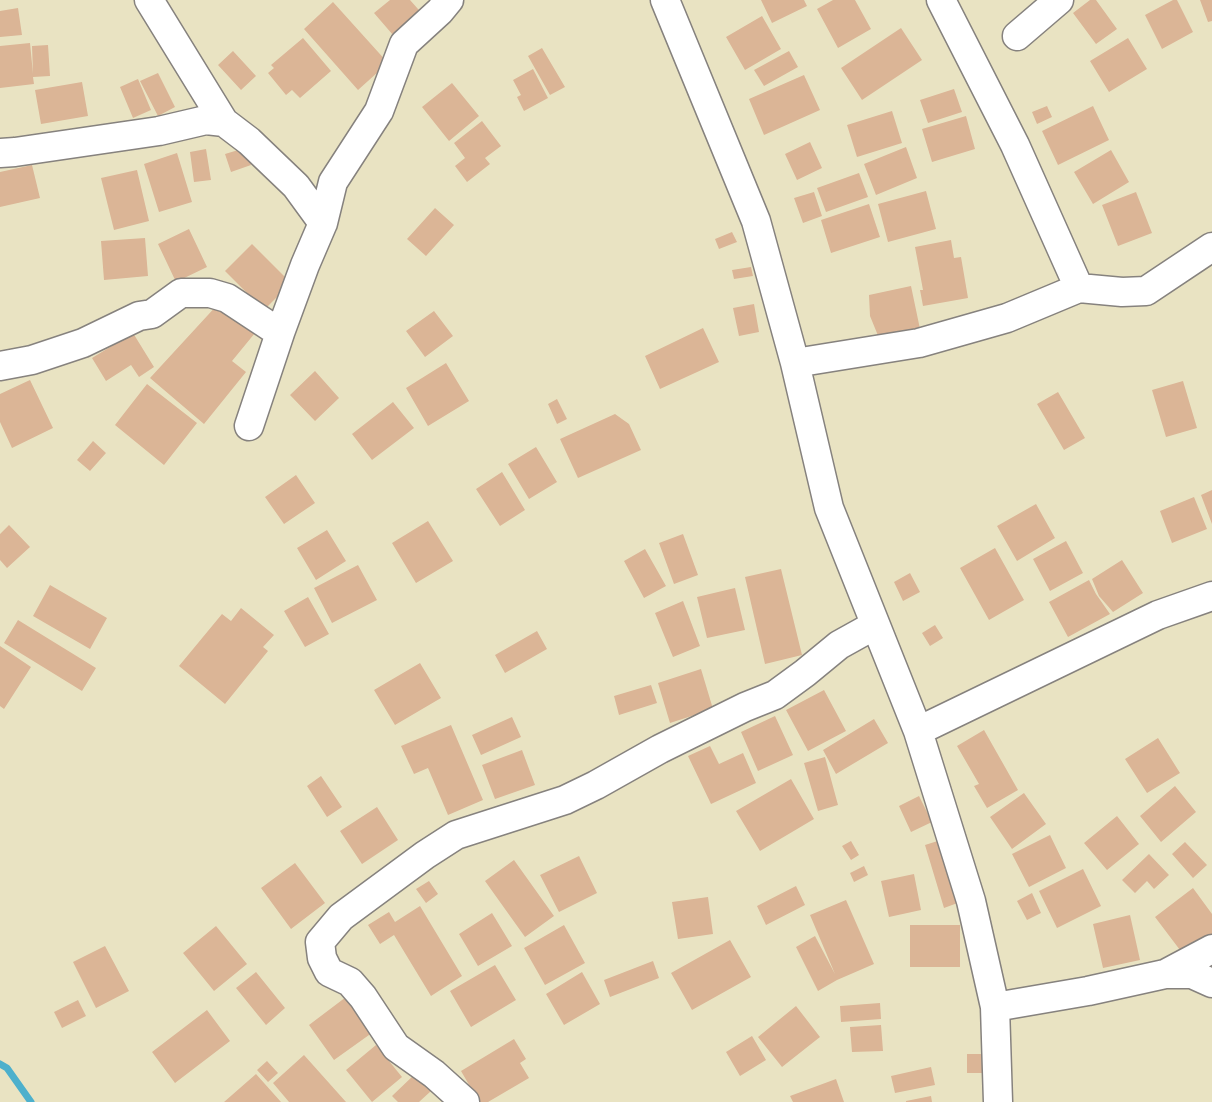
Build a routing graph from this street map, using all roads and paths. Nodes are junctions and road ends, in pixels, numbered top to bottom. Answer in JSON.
{"nodes":[{"id":1,"x":149,"y":0,"type":"edge"},
{"id":2,"x":449,"y":0,"type":"edge"},
{"id":3,"x":665,"y":0,"type":"edge"},
{"id":4,"x":941,"y":0,"type":"edge"},
{"id":5,"x":1059,"y":0,"type":"edge"},
{"id":6,"x":1017,"y":36,"type":"dead end"},
{"id":7,"x":224,"y":122,"type":"junction"},
{"id":8,"x":0,"y":153,"type":"edge"},
{"id":9,"x":323,"y":223,"type":"junction"},
{"id":10,"x":1212,"y":247,"type":"edge"},
{"id":11,"x":1079,"y":288,"type":"junction"},
{"id":12,"x":280,"y":333,"type":"junction"},
{"id":13,"x":795,"y":363,"type":"junction"},
{"id":14,"x":0,"y":366,"type":"edge"},
{"id":15,"x":249,"y":426,"type":"dead end"},
{"id":16,"x":1212,"y":596,"type":"edge"},
{"id":17,"x":875,"y":625,"type":"junction"},
{"id":18,"x":918,"y":731,"type":"junction"},
{"id":19,"x":1212,"y":949,"type":"edge"},
{"id":20,"x":1165,"y":974,"type":"junction"},
{"id":21,"x":1212,"y":983,"type":"edge"},
{"id":22,"x":995,"y":1007,"type":"junction"},
{"id":23,"x":465,"y":1102,"type":"edge"},
{"id":24,"x":998,"y":1102,"type":"edge"}],
"edges":[{"from":1,"to":7,"type":"street"},
{"from":2,"to":9,"type":"street"},
{"from":3,"to":13,"type":"street"},
{"from":4,"to":11,"type":"street"},
{"from":5,"to":6,"type":"street"},
{"from":7,"to":8,"type":"street"},
{"from":7,"to":9,"type":"street"},
{"from":9,"to":12,"type":"street"},
{"from":10,"to":11,"type":"street"},
{"from":11,"to":13,"type":"street"},
{"from":12,"to":14,"type":"street"},
{"from":12,"to":15,"type":"street"},
{"from":13,"to":17,"type":"street"},
{"from":16,"to":18,"type":"street"},
{"from":17,"to":18,"type":"street"},
{"from":17,"to":23,"type":"street"},
{"from":18,"to":22,"type":"street"},
{"from":19,"to":20,"type":"street"},
{"from":20,"to":21,"type":"street"},
{"from":20,"to":22,"type":"street"},
{"from":22,"to":24,"type":"street"}]}
